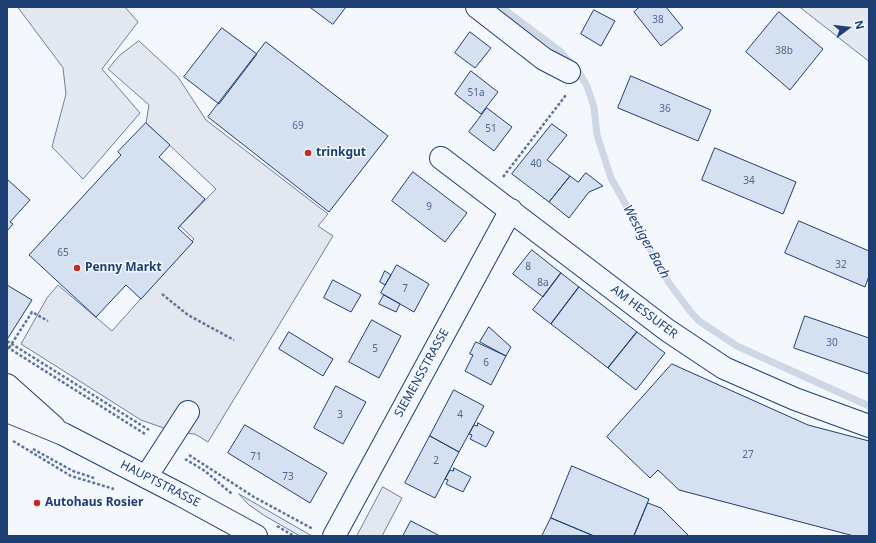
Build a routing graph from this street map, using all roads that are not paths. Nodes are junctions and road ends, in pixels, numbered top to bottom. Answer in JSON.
{"nodes":[{"id":1,"x":477,"y":7,"type":"edge"},
{"id":2,"x":569,"y":72,"type":"road end"},
{"id":3,"x":441,"y":158,"type":"dead end"},
{"id":4,"x":511,"y":210,"type":"junction"},
{"id":5,"x":7,"y":385,"type":"edge"},
{"id":6,"x":7,"y":411,"type":"edge"},
{"id":7,"x":188,"y":412,"type":"dead end"},
{"id":8,"x":869,"y":426,"type":"edge"},
{"id":9,"x":63,"y":434,"type":"junction"},
{"id":10,"x":146,"y":477,"type":"junction"},
{"id":11,"x":256,"y":536,"type":"edge"},
{"id":12,"x":334,"y":536,"type":"edge"}],
"edges":[{"from":1,"to":2,"type":"street"},
{"from":3,"to":4,"type":"street","name":"AM HESSUFER"},
{"from":4,"to":8,"type":"street","name":"AM HESSUFER"},
{"from":4,"to":12,"type":"street","name":"SIEMENSSTRASSE"},
{"from":5,"to":9,"type":"street","name":"HAUPTSTRASSE"},
{"from":6,"to":9,"type":"street","name":"HAUPTSTRASSE"},
{"from":7,"to":10,"type":"street"},
{"from":9,"to":10,"type":"street","name":"HAUPTSTRASSE"},
{"from":10,"to":11,"type":"street","name":"HAUPTSTRASSE"}]}
